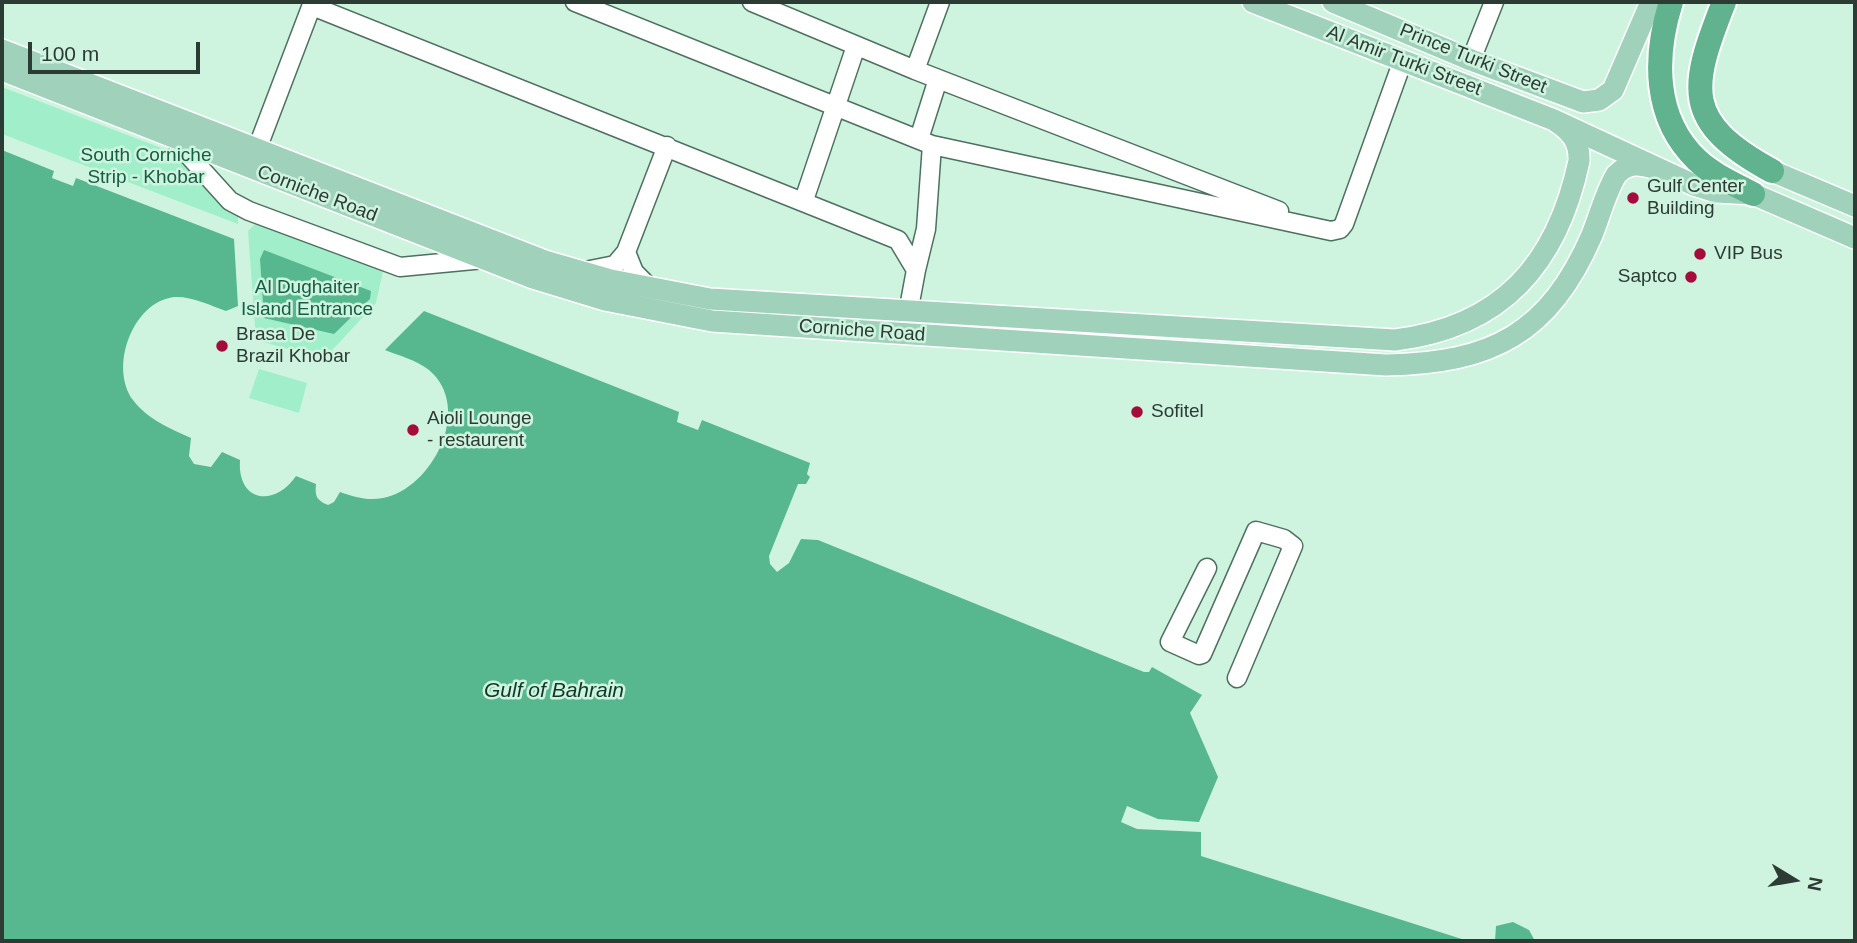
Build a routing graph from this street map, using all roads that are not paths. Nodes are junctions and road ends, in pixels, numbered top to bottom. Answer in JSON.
{"nodes":[{"id":1,"x":575,"y":2,"type":"edge"},
{"id":2,"x":752,"y":2,"type":"edge"},
{"id":3,"x":940,"y":2,"type":"edge"},
{"id":4,"x":1253,"y":2,"type":"edge"},
{"id":5,"x":1494,"y":2,"type":"edge"},
{"id":6,"x":1651,"y":2,"type":"edge"},
{"id":7,"x":1671,"y":2,"type":"edge"},
{"id":8,"x":1724,"y":2,"type":"edge"},
{"id":9,"x":312,"y":4,"type":"edge"},
{"id":10,"x":1347,"y":4,"type":"edge"},
{"id":11,"x":856,"y":46,"type":"junction"},
{"id":12,"x":2,"y":50,"type":"edge"},
{"id":13,"x":1471,"y":60,"type":"junction"},
{"id":14,"x":1403,"y":61,"type":"junction"},
{"id":15,"x":2,"y":69,"type":"edge"},
{"id":16,"x":915,"y":70,"type":"junction"},
{"id":17,"x":938,"y":79,"type":"junction"},
{"id":18,"x":838,"y":106,"type":"junction"},
{"id":19,"x":1554,"y":120,"type":"junction"},
{"id":20,"x":172,"y":137,"type":"junction"},
{"id":21,"x":926,"y":142,"type":"junction"},
{"id":22,"x":667,"y":146,"type":"junction"},
{"id":23,"x":257,"y":149,"type":"junction"},
{"id":24,"x":1664,"y":171,"type":"junction"},
{"id":25,"x":1772,"y":171,"type":"joint"},
{"id":26,"x":1753,"y":194,"type":"junction"},
{"id":27,"x":804,"y":200,"type":"junction"},
{"id":28,"x":1855,"y":206,"type":"edge"},
{"id":29,"x":1564,"y":208,"type":"junction"},
{"id":30,"x":1597,"y":220,"type":"junction"},
{"id":31,"x":1331,"y":231,"type":"junction"},
{"id":32,"x":1855,"y":238,"type":"edge"},
{"id":33,"x":626,"y":252,"type":"junction"},
{"id":34,"x":484,"y":259,"type":"junction"},
{"id":35,"x":916,"y":270,"type":"junction"},
{"id":36,"x":583,"y":272,"type":"junction"},
{"id":37,"x":649,"y":287,"type":"junction"},
{"id":38,"x":908,"y":313,"type":"junction"},
{"id":39,"x":1208,"y":568,"type":"dead end"},
{"id":40,"x":1237,"y":678,"type":"dead end"}],
"edges":[{"from":1,"to":18,"type":"street"},
{"from":2,"to":11,"type":"street"},
{"from":3,"to":16,"type":"street"},
{"from":4,"to":14,"type":"main road","name":"Al Amir Turki Street"},
{"from":5,"to":13,"type":"street"},
{"from":6,"to":13,"type":"main road","name":"Prince Turki Street"},
{"from":7,"to":26,"type":"highway"},
{"from":8,"to":25,"type":"highway"},
{"from":9,"to":22,"type":"street"},
{"from":9,"to":23,"type":"street"},
{"from":10,"to":13,"type":"main road","name":"Prince Turki Street"},
{"from":11,"to":16,"type":"street"},
{"from":11,"to":18,"type":"street"},
{"from":12,"to":23,"type":"main road","name":"Corniche Road"},
{"from":14,"to":19,"type":"main road","name":"Al Amir Turki Street"},
{"from":14,"to":31,"type":"street"},
{"from":15,"to":20,"type":"main road","name":"Corniche Road"},
{"from":16,"to":17,"type":"street"},
{"from":17,"to":21,"type":"street"},
{"from":17,"to":31,"type":"street"},
{"from":18,"to":21,"type":"street"},
{"from":18,"to":27,"type":"street"},
{"from":19,"to":24,"type":"main road","name":"Al Amir Turki Street"},
{"from":19,"to":29,"type":"main road","name":"Corniche Road"},
{"from":20,"to":34,"type":"main road","name":"Corniche Road"},
{"from":20,"to":34,"type":"street"},
{"from":21,"to":31,"type":"street"},
{"from":21,"to":35,"type":"street"},
{"from":22,"to":27,"type":"street"},
{"from":22,"to":33,"type":"street"},
{"from":23,"to":36,"type":"main road","name":"Corniche Road"},
{"from":24,"to":26,"type":"main road"},
{"from":24,"to":30,"type":"main road","name":"Corniche Road"},
{"from":25,"to":28,"type":"main road"},
{"from":26,"to":32,"type":"main road"},
{"from":27,"to":35,"type":"street"},
{"from":29,"to":30,"type":"main road"},
{"from":29,"to":38,"type":"main road","name":"Corniche Road"},
{"from":30,"to":34,"type":"main road","name":"Corniche Road"},
{"from":33,"to":36,"type":"street"},
{"from":33,"to":37,"type":"street"},
{"from":35,"to":38,"type":"street"},
{"from":36,"to":37,"type":"main road","name":"Corniche Road"},
{"from":37,"to":38,"type":"main road","name":"Corniche Road"},
{"from":39,"to":40,"type":"street"}]}
